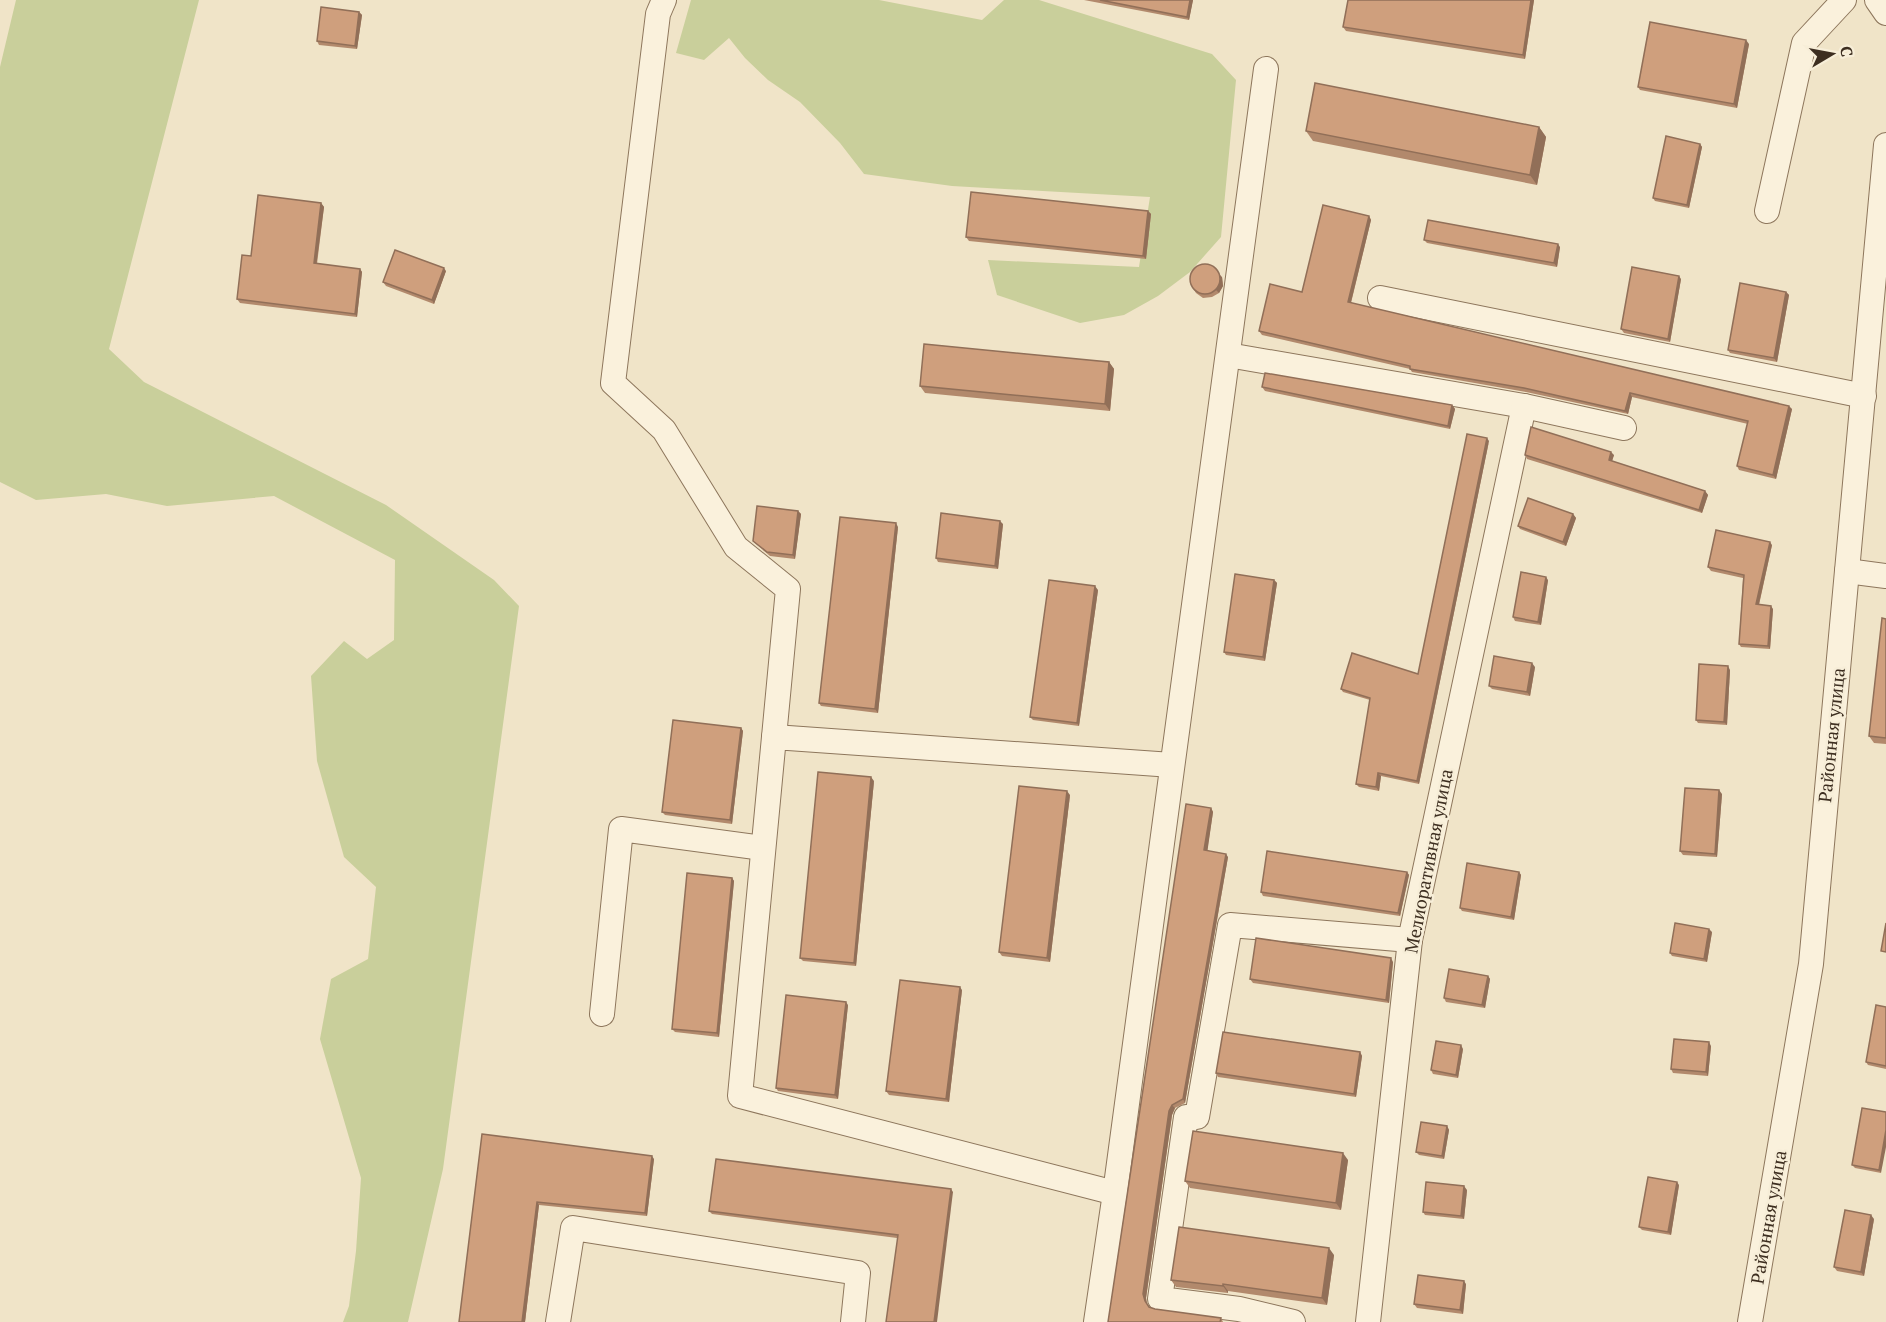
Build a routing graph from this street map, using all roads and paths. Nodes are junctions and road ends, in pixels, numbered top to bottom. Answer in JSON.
{"nodes":[{"id":1,"x":664,"y":0,"type":"edge"},
{"id":2,"x":1844,"y":0,"type":"edge"},
{"id":3,"x":1877,"y":0,"type":"edge"},
{"id":4,"x":1886,"y":13,"type":"edge"},
{"id":5,"x":1266,"y":69,"type":"dead end"},
{"id":6,"x":1886,"y":145,"type":"edge"},
{"id":7,"x":1767,"y":211,"type":"dead end"},
{"id":8,"x":1380,"y":298,"type":"dead end"},
{"id":9,"x":1228,"y":355,"type":"junction"},
{"id":10,"x":1864,"y":396,"type":"junction"},
{"id":11,"x":1524,"y":406,"type":"junction"},
{"id":12,"x":1624,"y":428,"type":"dead end"},
{"id":13,"x":1847,"y":572,"type":"junction"},
{"id":14,"x":1886,"y":576,"type":"edge"},
{"id":15,"x":774,"y":737,"type":"junction"},
{"id":16,"x":1172,"y":765,"type":"junction"},
{"id":17,"x":763,"y":849,"type":"junction"},
{"id":18,"x":1410,"y":940,"type":"junction"},
{"id":19,"x":602,"y":1014,"type":"dead end"},
{"id":20,"x":1115,"y":1193,"type":"junction"},
{"id":21,"x":558,"y":1322,"type":"edge"},
{"id":22,"x":853,"y":1322,"type":"edge"},
{"id":23,"x":1095,"y":1322,"type":"edge"},
{"id":24,"x":1293,"y":1322,"type":"edge"},
{"id":25,"x":1368,"y":1322,"type":"edge"},
{"id":26,"x":1750,"y":1322,"type":"edge"}],
"edges":[{"from":1,"to":15,"type":"street"},
{"from":2,"to":7,"type":"street"},
{"from":3,"to":4,"type":"street"},
{"from":5,"to":9,"type":"street"},
{"from":6,"to":10,"type":"street","name":"Районная улица"},
{"from":8,"to":10,"type":"street"},
{"from":9,"to":11,"type":"street"},
{"from":9,"to":16,"type":"street"},
{"from":10,"to":13,"type":"street","name":"Районная улица"},
{"from":11,"to":12,"type":"street"},
{"from":11,"to":18,"type":"street","name":"Мелиоративная улица"},
{"from":13,"to":14,"type":"street"},
{"from":13,"to":26,"type":"street","name":"Районная улица"},
{"from":15,"to":16,"type":"street"},
{"from":15,"to":17,"type":"street"},
{"from":16,"to":20,"type":"street"},
{"from":17,"to":19,"type":"street"},
{"from":17,"to":20,"type":"street"},
{"from":18,"to":24,"type":"street"},
{"from":18,"to":25,"type":"street","name":"Мелиоративная улица"},
{"from":20,"to":23,"type":"street"},
{"from":21,"to":22,"type":"street"}]}
